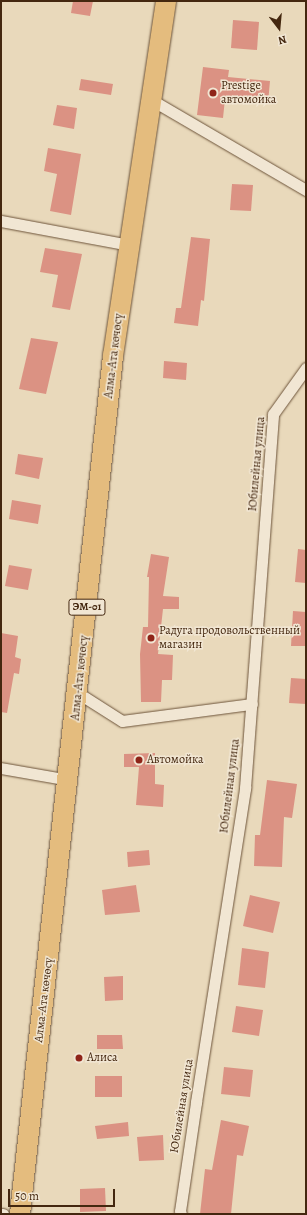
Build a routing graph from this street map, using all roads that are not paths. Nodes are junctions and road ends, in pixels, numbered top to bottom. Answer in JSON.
{"nodes":[{"id":1,"x":166,"y":1,"type":"edge"},
{"id":2,"x":150,"y":99,"type":"junction"},
{"id":3,"x":306,"y":190,"type":"edge"},
{"id":4,"x":1,"y":221,"type":"edge"},
{"id":5,"x":129,"y":245,"type":"junction"},
{"id":6,"x":306,"y":368,"type":"edge"},
{"id":7,"x":78,"y":693,"type":"junction"},
{"id":8,"x":252,"y":704,"type":"junction"},
{"id":9,"x":1,"y":768,"type":"edge"},
{"id":10,"x":69,"y":780,"type":"junction"},
{"id":11,"x":20,"y":1214,"type":"edge"},
{"id":12,"x":181,"y":1214,"type":"edge"}],
"edges":[{"from":1,"to":2,"type":"highway","name":"Алма-Ата көчөсү","number":"ЭМ-01"},
{"from":2,"to":3,"type":"street"},
{"from":2,"to":5,"type":"highway","name":"Алма-Ата көчөсү","number":"ЭМ-01"},
{"from":4,"to":5,"type":"street"},
{"from":5,"to":7,"type":"highway","name":"Алма-Ата көчөсү","number":"ЭМ-01"},
{"from":6,"to":8,"type":"street","name":"Юбилейная улица"},
{"from":7,"to":8,"type":"street"},
{"from":7,"to":10,"type":"highway","name":"Алма-Ата көчөсү","number":"ЭМ-01"},
{"from":8,"to":12,"type":"street","name":"Юбилейная улица"},
{"from":9,"to":10,"type":"street"},
{"from":10,"to":11,"type":"highway","name":"Алма-Ата көчөсү","number":"ЭМ-01"}]}
